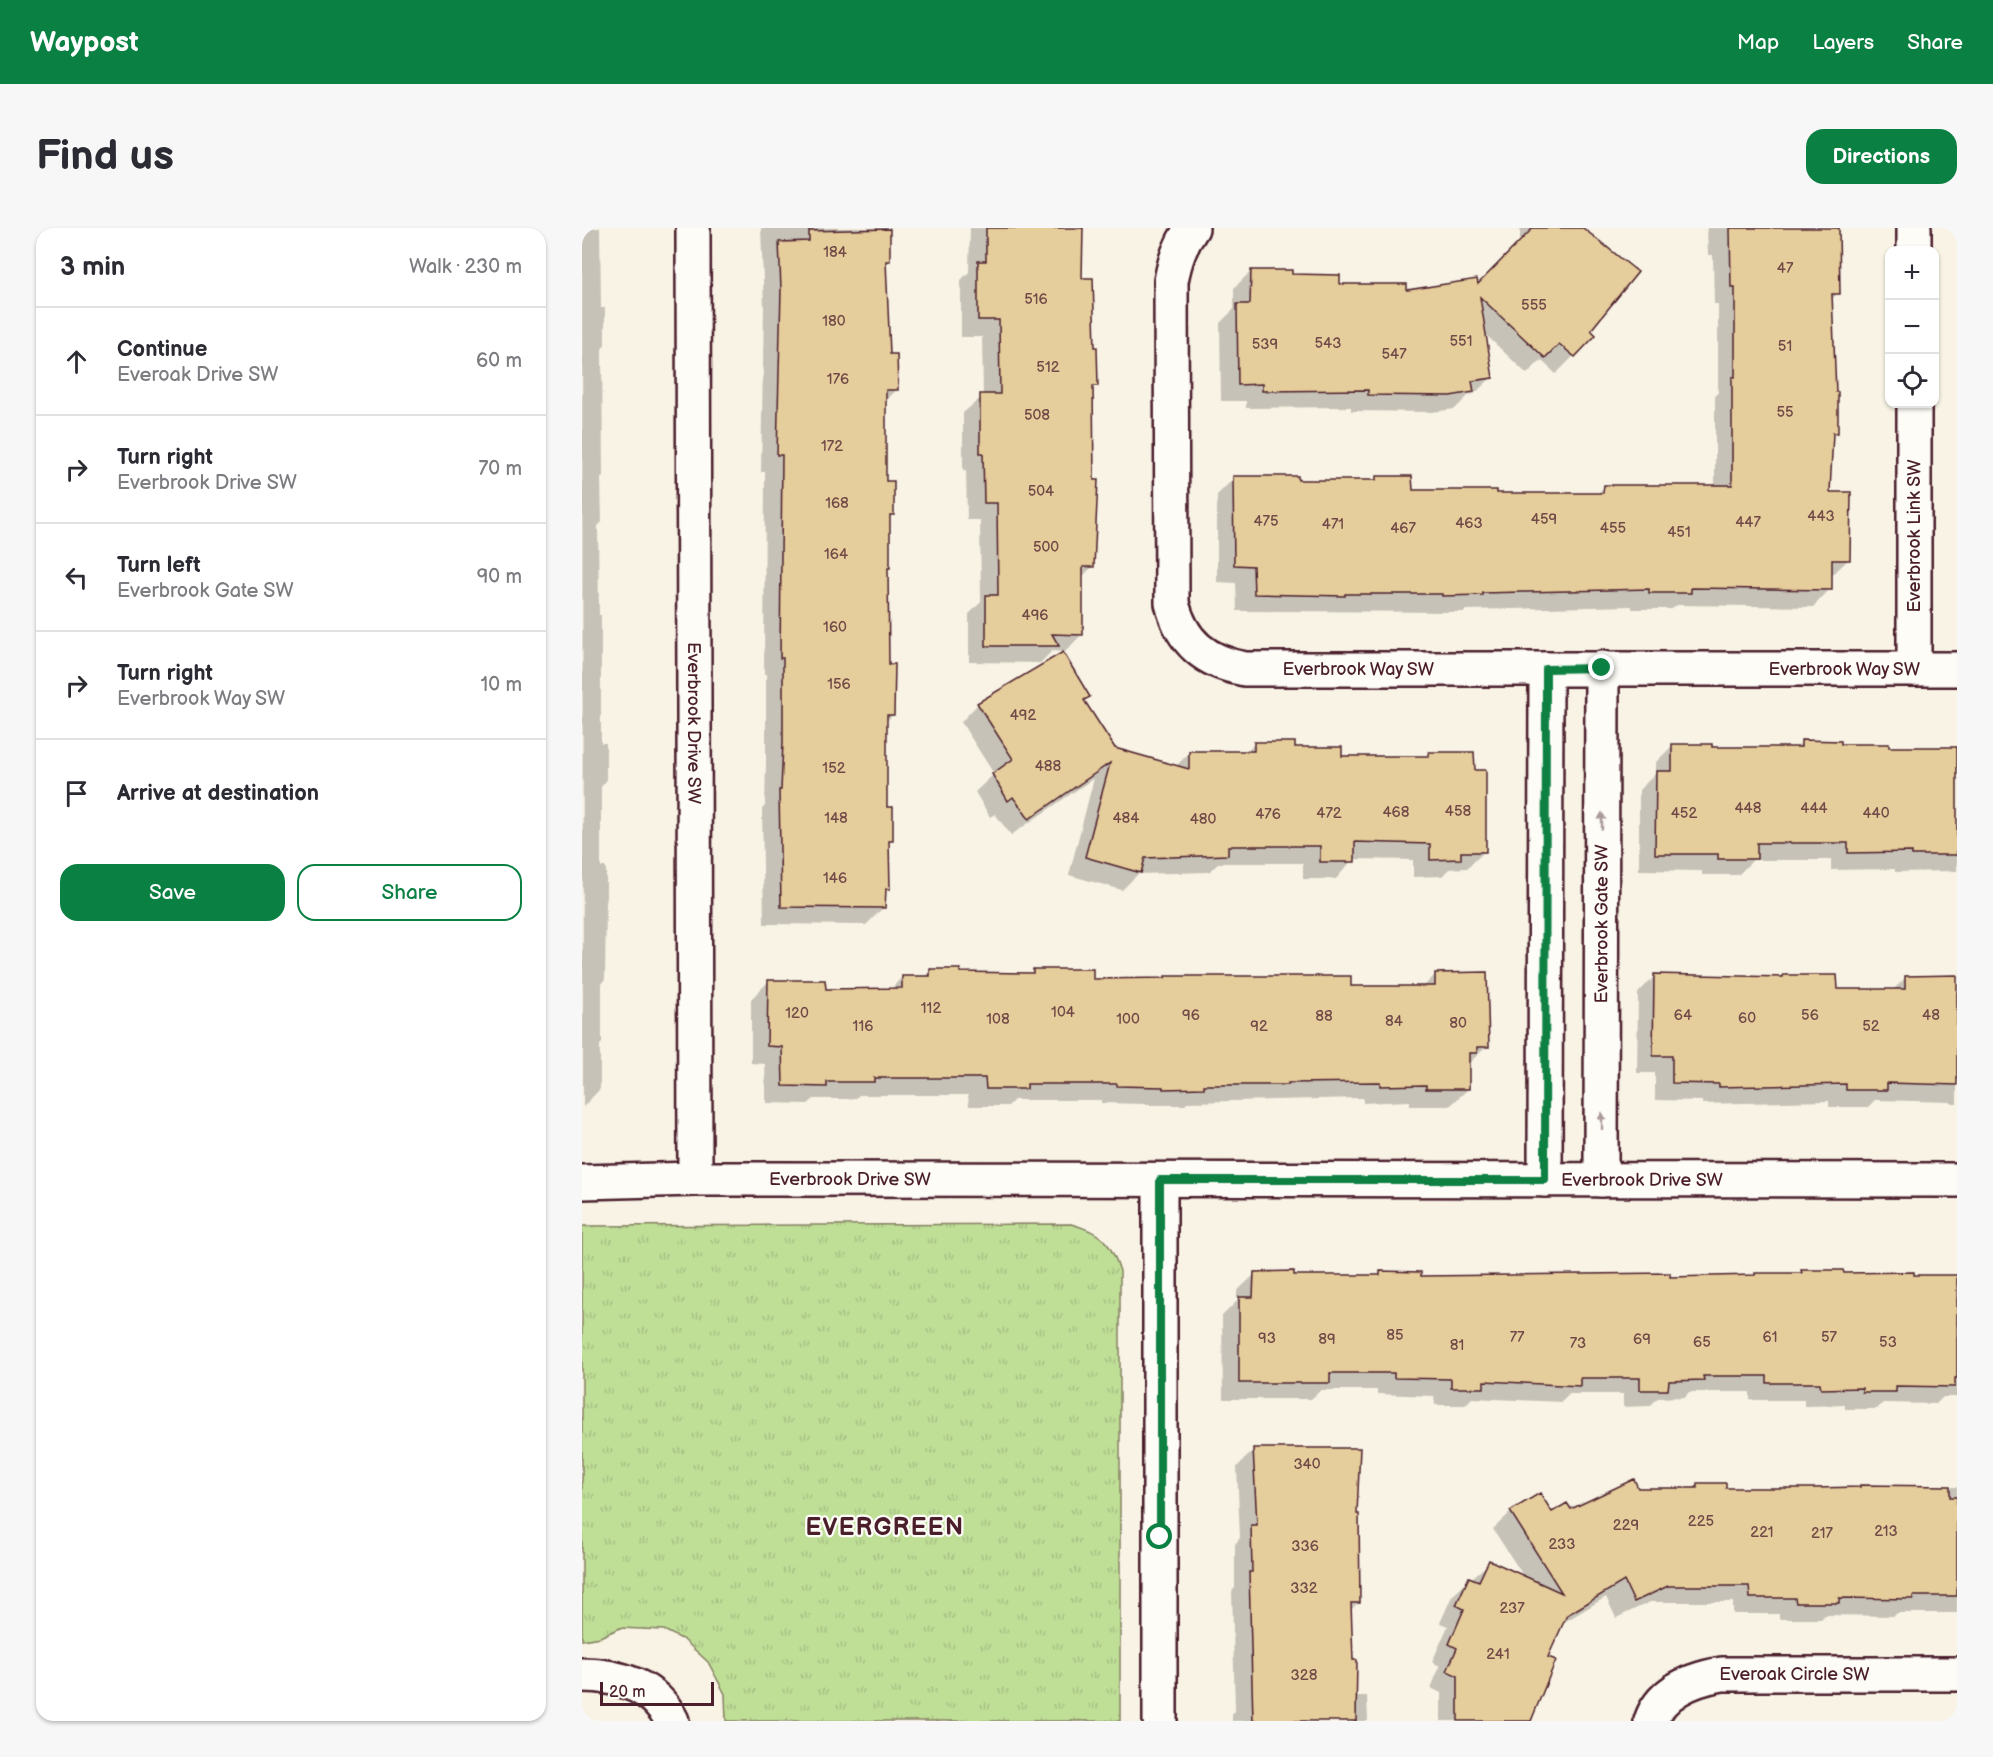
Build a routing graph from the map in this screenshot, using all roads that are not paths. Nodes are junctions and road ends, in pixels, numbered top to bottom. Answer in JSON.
{"nodes":[{"id":1,"x":693,"y":228,"type":"edge"},
{"id":2,"x":1192,"y":228,"type":"edge"},
{"id":3,"x":1914,"y":228,"type":"edge"},
{"id":4,"x":1914,"y":246,"type":"edge"},
{"id":5,"x":1914,"y":408,"type":"edge"},
{"id":6,"x":1602,"y":668,"type":"junction"},
{"id":7,"x":1546,"y":669,"type":"junction"},
{"id":8,"x":1914,"y":669,"type":"junction"},
{"id":9,"x":1957,"y":669,"type":"edge"},
{"id":10,"x":695,"y":1179,"type":"junction"},
{"id":11,"x":1160,"y":1180,"type":"junction"},
{"id":12,"x":1545,"y":1180,"type":"junction"},
{"id":13,"x":1601,"y":1180,"type":"junction"},
{"id":14,"x":1957,"y":1180,"type":"edge"},
{"id":15,"x":582,"y":1182,"type":"edge"},
{"id":16,"x":1957,"y":1674,"type":"edge"},
{"id":17,"x":582,"y":1675,"type":"edge"},
{"id":18,"x":672,"y":1721,"type":"edge"},
{"id":19,"x":1160,"y":1721,"type":"edge"},
{"id":20,"x":1651,"y":1721,"type":"edge"}],
"edges":[{"from":1,"to":10,"type":"street","name":"Everbrook Drive SW"},
{"from":2,"to":7,"type":"street","name":"Everbrook Way SW"},
{"from":3,"to":4,"type":"street"},
{"from":5,"to":8,"type":"street","name":"Everbrook Link SW"},
{"from":6,"to":7,"type":"street","name":"Everbrook Way SW"},
{"from":6,"to":8,"type":"street","name":"Everbrook Way SW"},
{"from":13,"to":6,"type":"street","name":"Everbrook Gate SW","one_way":true},
{"from":7,"to":12,"type":"street"},
{"from":8,"to":9,"type":"street","name":"Everbrook Way SW"},
{"from":10,"to":11,"type":"street","name":"Everbrook Drive SW"},
{"from":10,"to":15,"type":"street"},
{"from":11,"to":12,"type":"street","name":"Everbrook Drive SW"},
{"from":11,"to":19,"type":"street"},
{"from":12,"to":13,"type":"street","name":"Everbrook Drive SW"},
{"from":13,"to":14,"type":"street","name":"Everbrook Drive SW"},
{"from":16,"to":20,"type":"street","name":"Everoak Circle SW"},
{"from":17,"to":18,"type":"street"}]}
